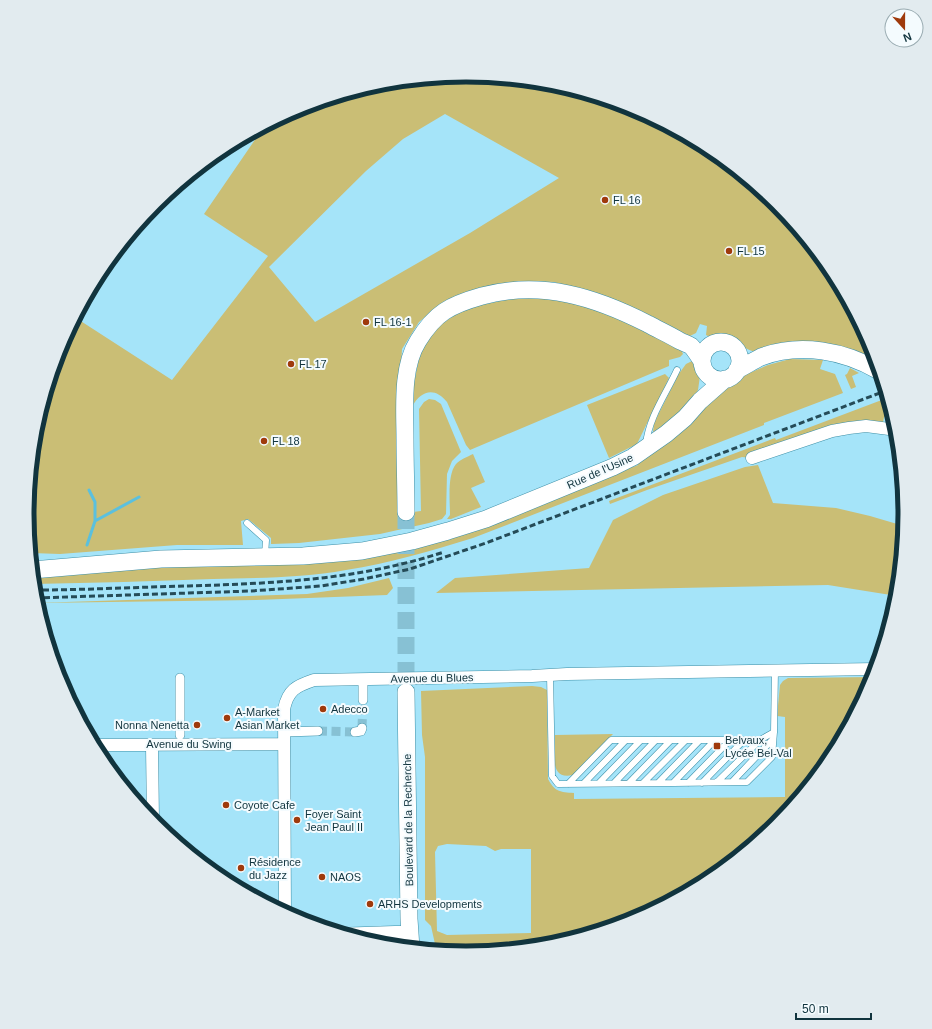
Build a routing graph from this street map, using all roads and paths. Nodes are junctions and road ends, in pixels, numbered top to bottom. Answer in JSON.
{"nodes":[{"id":1,"x":704,"y":358,"type":"junction"},
{"id":2,"x":733,"y":368,"type":"junction"},
{"id":3,"x":872,"y":368,"type":"edge"},
{"id":4,"x":677,"y":370,"type":"dead end"},
{"id":5,"x":700,"y":401,"type":"junction"},
{"id":6,"x":890,"y":429,"type":"edge"},
{"id":7,"x":646,"y":449,"type":"junction"},
{"id":8,"x":752,"y":458,"type":"dead end"},
{"id":9,"x":406,"y":512,"type":"tunnel mouth"},
{"id":10,"x":247,"y":522,"type":"dead end"},
{"id":11,"x":265,"y":557,"type":"junction"},
{"id":12,"x":38,"y":570,"type":"edge"},
{"id":13,"x":869,"y":669,"type":"edge"},
{"id":14,"x":774,"y":670,"type":"junction"},
{"id":15,"x":550,"y":674,"type":"junction"},
{"id":16,"x":180,"y":678,"type":"dead end"},
{"id":17,"x":363,"y":679,"type":"junction"},
{"id":18,"x":406,"y":692,"type":"tunnel mouth"},
{"id":19,"x":363,"y":700,"type":"tunnel mouth"},
{"id":20,"x":318,"y":731,"type":"tunnel mouth"},
{"id":21,"x":774,"y":732,"type":"junction"},
{"id":22,"x":180,"y":735,"type":"dead end"},
{"id":23,"x":284,"y":738,"type":"junction"},
{"id":24,"x":773,"y":739,"type":"junction"},
{"id":25,"x":626,"y":740,"type":"junction"},
{"id":26,"x":641,"y":740,"type":"junction"},
{"id":27,"x":656,"y":740,"type":"junction"},
{"id":28,"x":671,"y":740,"type":"junction"},
{"id":29,"x":686,"y":740,"type":"junction"},
{"id":30,"x":700,"y":740,"type":"junction"},
{"id":31,"x":715,"y":740,"type":"junction"},
{"id":32,"x":730,"y":740,"type":"junction"},
{"id":33,"x":744,"y":740,"type":"junction"},
{"id":34,"x":760,"y":740,"type":"junction"},
{"id":35,"x":101,"y":745,"type":"edge"},
{"id":36,"x":152,"y":745,"type":"junction"},
{"id":37,"x":702,"y":782,"type":"junction"},
{"id":38,"x":717,"y":782,"type":"junction"},
{"id":39,"x":732,"y":782,"type":"junction"},
{"id":40,"x":599,"y":783,"type":"junction"},
{"id":41,"x":614,"y":783,"type":"junction"},
{"id":42,"x":629,"y":783,"type":"junction"},
{"id":43,"x":643,"y":783,"type":"junction"},
{"id":44,"x":658,"y":783,"type":"junction"},
{"id":45,"x":673,"y":783,"type":"junction"},
{"id":46,"x":688,"y":783,"type":"junction"},
{"id":47,"x":568,"y":784,"type":"junction"},
{"id":48,"x":584,"y":784,"type":"junction"},
{"id":49,"x":153,"y":811,"type":"edge"},
{"id":50,"x":285,"y":907,"type":"edge"},
{"id":51,"x":388,"y":939,"type":"edge"},
{"id":52,"x":411,"y":941,"type":"edge"}],
"edges":[{"from":1,"to":2,"type":"main road"},
{"from":1,"to":2,"type":"main road"},
{"from":1,"to":5,"type":"main road"},
{"from":1,"to":9,"type":"main road"},
{"from":2,"to":3,"type":"main road"},
{"from":2,"to":5,"type":"main road","name":"Rue de l'Usine"},
{"from":4,"to":7,"type":"lane"},
{"from":5,"to":7,"type":"main road","name":"Rue de l'Usine"},
{"from":6,"to":8,"type":"street"},
{"from":7,"to":11,"type":"main road","name":"Rue de l'Usine"},
{"from":10,"to":11,"type":"lane"},
{"from":11,"to":12,"type":"main road","name":"Rue de l'Usine"},
{"from":13,"to":14,"type":"street","name":"Avenue du Blues"},
{"from":14,"to":15,"type":"street","name":"Avenue du Blues"},
{"from":14,"to":21,"type":"lane"},
{"from":15,"to":17,"type":"street","name":"Avenue du Blues"},
{"from":15,"to":47,"type":"lane"},
{"from":16,"to":22,"type":"street","name":"Avenue du Swing"},
{"from":17,"to":19,"type":"street"},
{"from":17,"to":23,"type":"street","name":"Avenue du Blues"},
{"from":18,"to":52,"type":"main road","name":"Boulevard de la Recherche"},
{"from":20,"to":23,"type":"street"},
{"from":21,"to":24,"type":"lane"},
{"from":21,"to":34,"type":"lane"},
{"from":23,"to":36,"type":"street","name":"Avenue du Swing"},
{"from":23,"to":50,"type":"street","name":"Avenue du Blues"},
{"from":24,"to":39,"type":"lane"},
{"from":24,"to":39,"type":"lane"},
{"from":25,"to":26,"type":"lane"},
{"from":25,"to":47,"type":"lane"},
{"from":25,"to":48,"type":"lane"},
{"from":26,"to":27,"type":"lane"},
{"from":26,"to":40,"type":"lane"},
{"from":27,"to":28,"type":"lane"},
{"from":27,"to":41,"type":"lane"},
{"from":28,"to":29,"type":"lane"},
{"from":28,"to":42,"type":"lane"},
{"from":29,"to":30,"type":"lane"},
{"from":29,"to":43,"type":"lane"},
{"from":30,"to":31,"type":"lane"},
{"from":30,"to":44,"type":"lane"},
{"from":31,"to":32,"type":"lane"},
{"from":31,"to":45,"type":"lane"},
{"from":32,"to":33,"type":"lane"},
{"from":32,"to":46,"type":"lane"},
{"from":33,"to":34,"type":"lane"},
{"from":33,"to":37,"type":"lane"},
{"from":34,"to":38,"type":"lane"},
{"from":35,"to":36,"type":"street","name":"Avenue du Swing"},
{"from":36,"to":49,"type":"street"},
{"from":37,"to":38,"type":"lane"},
{"from":37,"to":46,"type":"lane"},
{"from":38,"to":39,"type":"lane"},
{"from":40,"to":41,"type":"lane"},
{"from":40,"to":48,"type":"lane"},
{"from":41,"to":42,"type":"lane"},
{"from":42,"to":43,"type":"lane"},
{"from":43,"to":44,"type":"lane"},
{"from":44,"to":45,"type":"lane"},
{"from":45,"to":46,"type":"lane"},
{"from":47,"to":48,"type":"lane"},
{"from":51,"to":52,"type":"main road"}]}
